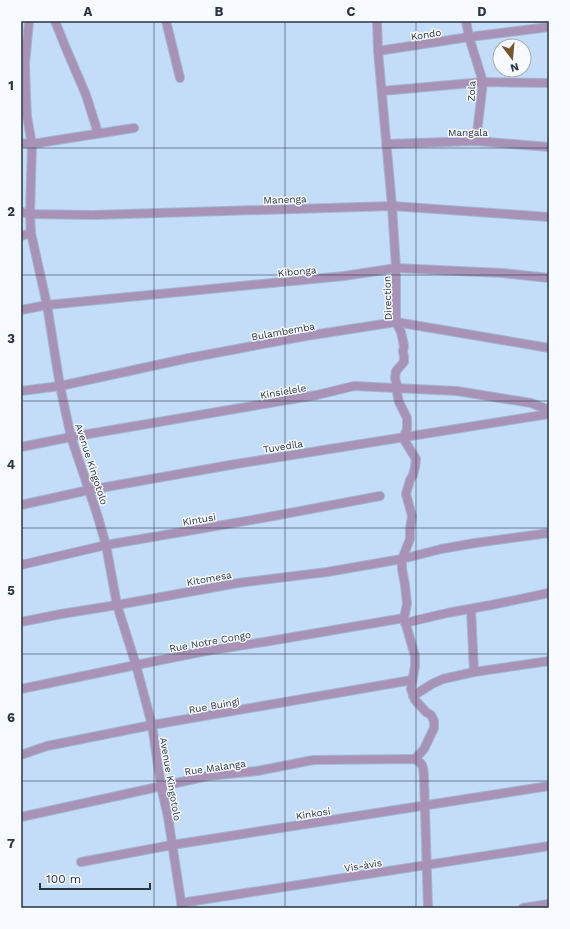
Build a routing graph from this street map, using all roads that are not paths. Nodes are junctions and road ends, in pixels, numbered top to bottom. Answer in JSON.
{"nodes":[{"id":1,"x":29,"y":21,"type":"edge"},
{"id":2,"x":55,"y":21,"type":"edge"},
{"id":3,"x":166,"y":21,"type":"edge"},
{"id":4,"x":377,"y":21,"type":"edge"},
{"id":5,"x":466,"y":21,"type":"edge"},
{"id":6,"x":549,"y":27,"type":"edge"},
{"id":7,"x":470,"y":37,"type":"junction"},
{"id":8,"x":378,"y":51,"type":"junction"},
{"id":9,"x":23,"y":64,"type":"edge"},
{"id":10,"x":180,"y":78,"type":"dead end"},
{"id":11,"x":483,"y":82,"type":"junction"},
{"id":12,"x":549,"y":83,"type":"edge"},
{"id":13,"x":382,"y":91,"type":"junction"},
{"id":14,"x":134,"y":128,"type":"dead end"},
{"id":15,"x":98,"y":133,"type":"junction"},
{"id":16,"x":476,"y":141,"type":"junction"},
{"id":17,"x":21,"y":144,"type":"edge"},
{"id":18,"x":32,"y":144,"type":"junction"},
{"id":19,"x":386,"y":144,"type":"junction"},
{"id":20,"x":549,"y":147,"type":"edge"},
{"id":21,"x":392,"y":206,"type":"junction"},
{"id":22,"x":25,"y":213,"type":"edge"},
{"id":23,"x":549,"y":217,"type":"edge"},
{"id":24,"x":31,"y":233,"type":"junction"},
{"id":25,"x":21,"y":236,"type":"edge"},
{"id":26,"x":396,"y":268,"type":"junction"},
{"id":27,"x":549,"y":278,"type":"edge"},
{"id":28,"x":47,"y":305,"type":"junction"},
{"id":29,"x":21,"y":310,"type":"edge"},
{"id":30,"x":396,"y":322,"type":"junction"},
{"id":31,"x":549,"y":348,"type":"edge"},
{"id":32,"x":60,"y":386,"type":"junction"},
{"id":33,"x":397,"y":389,"type":"junction"},
{"id":34,"x":21,"y":391,"type":"edge"},
{"id":35,"x":549,"y":410,"type":"edge"},
{"id":36,"x":549,"y":414,"type":"edge"},
{"id":37,"x":71,"y":437,"type":"junction"},
{"id":38,"x":403,"y":438,"type":"junction"},
{"id":39,"x":21,"y":447,"type":"edge"},
{"id":40,"x":88,"y":490,"type":"junction"},
{"id":41,"x":380,"y":496,"type":"dead end"},
{"id":42,"x":21,"y":505,"type":"edge"},
{"id":43,"x":549,"y":533,"type":"edge"},
{"id":44,"x":106,"y":545,"type":"junction"},
{"id":45,"x":402,"y":559,"type":"junction"},
{"id":46,"x":21,"y":565,"type":"edge"},
{"id":47,"x":549,"y":593,"type":"edge"},
{"id":48,"x":117,"y":605,"type":"junction"},
{"id":49,"x":471,"y":609,"type":"junction"},
{"id":50,"x":405,"y":620,"type":"junction"},
{"id":51,"x":21,"y":622,"type":"edge"},
{"id":52,"x":549,"y":661,"type":"edge"},
{"id":53,"x":136,"y":664,"type":"junction"},
{"id":54,"x":474,"y":672,"type":"junction"},
{"id":55,"x":412,"y":680,"type":"junction"},
{"id":56,"x":21,"y":689,"type":"edge"},
{"id":57,"x":413,"y":696,"type":"junction"},
{"id":58,"x":152,"y":726,"type":"junction"},
{"id":59,"x":21,"y":755,"type":"edge"},
{"id":60,"x":415,"y":759,"type":"junction"},
{"id":61,"x":160,"y":786,"type":"junction"},
{"id":62,"x":549,"y":786,"type":"edge"},
{"id":63,"x":426,"y":805,"type":"junction"},
{"id":64,"x":21,"y":817,"type":"edge"},
{"id":65,"x":172,"y":845,"type":"junction"},
{"id":66,"x":549,"y":846,"type":"edge"},
{"id":67,"x":81,"y":862,"type":"dead end"},
{"id":68,"x":427,"y":865,"type":"junction"},
{"id":69,"x":549,"y":904,"type":"edge"},
{"id":70,"x":181,"y":906,"type":"edge"},
{"id":71,"x":428,"y":908,"type":"edge"},
{"id":72,"x":523,"y":908,"type":"edge"}],
"edges":[{"from":1,"to":9,"type":"street","name":"Avenue Kingotolo"},
{"from":2,"to":15,"type":"street"},
{"from":3,"to":10,"type":"street"},
{"from":4,"to":8,"type":"street","name":"Direction"},
{"from":5,"to":7,"type":"street","name":"Zola"},
{"from":6,"to":7,"type":"street","name":"Kondo"},
{"from":7,"to":8,"type":"street","name":"Kondo"},
{"from":7,"to":11,"type":"street","name":"Zola"},
{"from":8,"to":13,"type":"street","name":"Direction"},
{"from":9,"to":18,"type":"street","name":"Avenue Kingotolo"},
{"from":11,"to":12,"type":"street"},
{"from":11,"to":13,"type":"street"},
{"from":11,"to":16,"type":"street","name":"Zola"},
{"from":13,"to":19,"type":"street","name":"Direction"},
{"from":14,"to":15,"type":"street"},
{"from":15,"to":18,"type":"street"},
{"from":16,"to":19,"type":"street","name":"Mangala"},
{"from":16,"to":20,"type":"street","name":"Mangala"},
{"from":17,"to":18,"type":"street"},
{"from":18,"to":22,"type":"street","name":"Avenue Kingotolo"},
{"from":19,"to":21,"type":"street","name":"Direction"},
{"from":21,"to":22,"type":"street","name":"Manenga"},
{"from":21,"to":23,"type":"street","name":"Manenga"},
{"from":21,"to":26,"type":"street","name":"Direction"},
{"from":22,"to":24,"type":"street","name":"Avenue Kingotolo"},
{"from":24,"to":25,"type":"street"},
{"from":24,"to":28,"type":"street","name":"Avenue Kingotolo"},
{"from":26,"to":27,"type":"street","name":"Kibonga"},
{"from":26,"to":28,"type":"street","name":"Kibonga"},
{"from":26,"to":30,"type":"street","name":"Direction"},
{"from":28,"to":29,"type":"street","name":"Kibonga"},
{"from":28,"to":32,"type":"street","name":"Avenue Kingotolo"},
{"from":30,"to":31,"type":"street","name":"Bulambemba"},
{"from":30,"to":32,"type":"street","name":"Bulambemba"},
{"from":30,"to":33,"type":"street","name":"Direction"},
{"from":32,"to":34,"type":"street","name":"Bulambemba"},
{"from":32,"to":37,"type":"street","name":"Avenue Kingotolo"},
{"from":33,"to":35,"type":"street","name":"Kinsielele"},
{"from":33,"to":37,"type":"street","name":"Kinsielele"},
{"from":33,"to":38,"type":"street","name":"Direction"},
{"from":36,"to":38,"type":"street","name":"Tuvedila"},
{"from":37,"to":39,"type":"street","name":"Kinsielele"},
{"from":37,"to":40,"type":"street","name":"Avenue Kingotolo"},
{"from":38,"to":40,"type":"street","name":"Tuvedila"},
{"from":38,"to":45,"type":"street"},
{"from":40,"to":42,"type":"street","name":"Tuvedila"},
{"from":40,"to":44,"type":"street","name":"Avenue Kingotolo"},
{"from":41,"to":44,"type":"street","name":"Kintusi"},
{"from":43,"to":45,"type":"street","name":"Kitomesa"},
{"from":44,"to":46,"type":"street","name":"Kintusi"},
{"from":44,"to":48,"type":"street","name":"Avenue Kingotolo"},
{"from":45,"to":48,"type":"street","name":"Kitomesa"},
{"from":45,"to":50,"type":"street"},
{"from":47,"to":49,"type":"street","name":"Rue Notre Congo"},
{"from":48,"to":51,"type":"street","name":"Kitomesa"},
{"from":48,"to":53,"type":"street","name":"Avenue Kingotolo"},
{"from":49,"to":50,"type":"street","name":"Rue Notre Congo"},
{"from":49,"to":54,"type":"street"},
{"from":50,"to":53,"type":"street","name":"Rue Notre Congo"},
{"from":50,"to":55,"type":"street"},
{"from":52,"to":54,"type":"street"},
{"from":53,"to":56,"type":"street","name":"Rue Notre Congo"},
{"from":53,"to":58,"type":"street","name":"Avenue Kingotolo"},
{"from":54,"to":57,"type":"street"},
{"from":55,"to":57,"type":"street"},
{"from":55,"to":58,"type":"street","name":"Rue Buingi"},
{"from":57,"to":60,"type":"street"},
{"from":58,"to":59,"type":"street","name":"Rue Buingi"},
{"from":58,"to":61,"type":"street","name":"Avenue Kingotolo"},
{"from":60,"to":61,"type":"street","name":"Rue Malanga"},
{"from":60,"to":63,"type":"street"},
{"from":61,"to":64,"type":"street","name":"Rue Malanga"},
{"from":61,"to":65,"type":"street","name":"Avenue Kingotolo"},
{"from":62,"to":63,"type":"street","name":"Kinkosi"},
{"from":63,"to":65,"type":"street","name":"Kinkosi"},
{"from":63,"to":68,"type":"street"},
{"from":65,"to":67,"type":"street","name":"Kinkosi"},
{"from":65,"to":70,"type":"street","name":"Avenue Kingotolo"},
{"from":66,"to":68,"type":"street","name":"Vis-àvis"},
{"from":68,"to":70,"type":"street","name":"Vis-àvis"},
{"from":68,"to":71,"type":"street"},
{"from":69,"to":72,"type":"street"}]}
